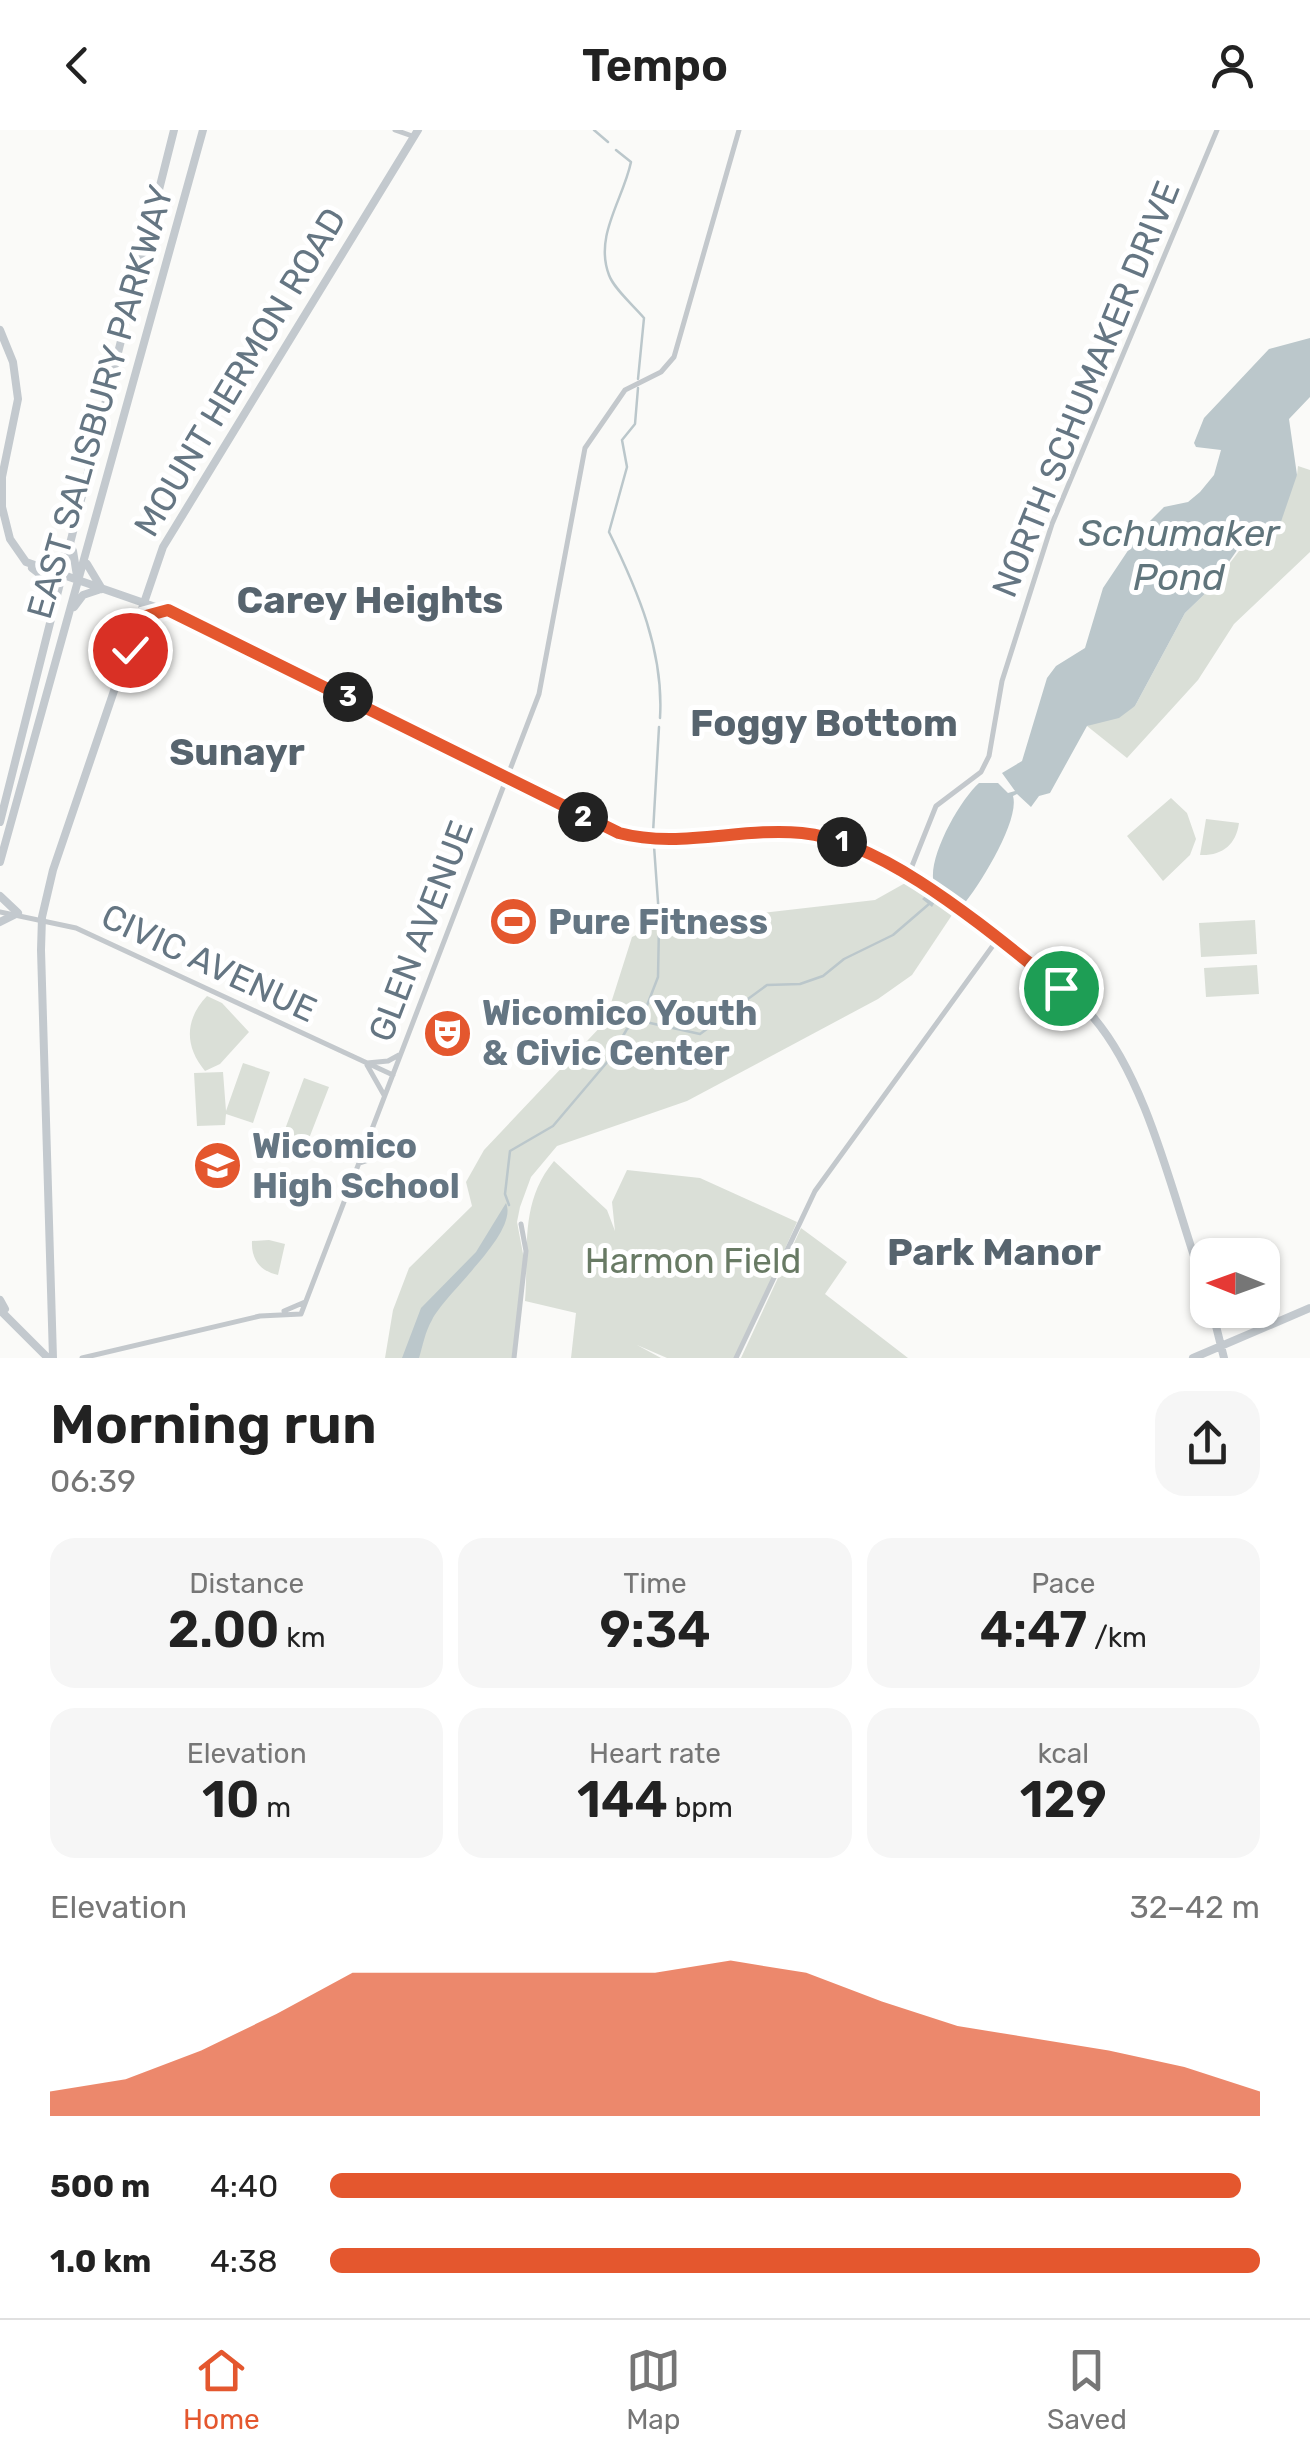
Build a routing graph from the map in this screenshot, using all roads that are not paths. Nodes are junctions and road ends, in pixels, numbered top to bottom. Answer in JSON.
{"nodes":[{"id":1,"x":174,"y":130,"type":"edge"},
{"id":2,"x":203,"y":130,"type":"edge"},
{"id":3,"x":395,"y":130,"type":"edge"},
{"id":4,"x":738,"y":130,"type":"edge"},
{"id":5,"x":1217,"y":130,"type":"edge"},
{"id":6,"x":416,"y":133,"type":"edge"},
{"id":7,"x":0,"y":330,"type":"edge"},
{"id":8,"x":74,"y":531,"type":"junction"},
{"id":9,"x":92,"y":533,"type":"junction"},
{"id":10,"x":69,"y":548,"type":"junction"},
{"id":11,"x":30,"y":564,"type":"junction"},
{"id":12,"x":152,"y":576,"type":"junction"},
{"id":13,"x":62,"y":578,"type":"junction"},
{"id":14,"x":78,"y":582,"type":"junction"},
{"id":15,"x":102,"y":589,"type":"junction"},
{"id":16,"x":129,"y":596,"type":"junction"},
{"id":17,"x":145,"y":601,"type":"junction"},
{"id":18,"x":54,"y":607,"type":"junction"},
{"id":19,"x":168,"y":610,"type":"junction"},
{"id":20,"x":140,"y":619,"type":"junction"},
{"id":21,"x":134,"y":638,"type":"junction"},
{"id":22,"x":62,"y":639,"type":"junction"},
{"id":23,"x":506,"y":778,"type":"junction"},
{"id":24,"x":0,"y":821,"type":"edge"},
{"id":25,"x":7,"y":834,"type":"junction"},
{"id":26,"x":0,"y":862,"type":"edge"},
{"id":27,"x":0,"y":872,"type":"edge"},
{"id":28,"x":908,"y":876,"type":"junction"},
{"id":29,"x":0,"y":896,"type":"edge"},
{"id":30,"x":0,"y":912,"type":"edge"},
{"id":31,"x":18,"y":913,"type":"junction"},
{"id":32,"x":42,"y":917,"type":"junction"},
{"id":33,"x":0,"y":922,"type":"edge"},
{"id":34,"x":996,"y":940,"type":"junction"},
{"id":35,"x":402,"y":1053,"type":"junction"},
{"id":36,"x":366,"y":1063,"type":"junction"},
{"id":37,"x":393,"y":1075,"type":"junction"},
{"id":38,"x":384,"y":1098,"type":"junction"},
{"id":39,"x":381,"y":1156,"type":"dead end"},
{"id":40,"x":358,"y":1165,"type":"junction"},
{"id":41,"x":521,"y":1224,"type":"dead end"},
{"id":42,"x":1190,"y":1245,"type":"edge"},
{"id":43,"x":307,"y":1299,"type":"junction"},
{"id":44,"x":1,"y":1306,"type":"edge"},
{"id":45,"x":1310,"y":1308,"type":"edge"},
{"id":46,"x":276,"y":1314,"type":"junction"},
{"id":47,"x":1217,"y":1328,"type":"edge"},
{"id":48,"x":53,"y":1338,"type":"junction"},
{"id":49,"x":1222,"y":1345,"type":"junction"},
{"id":50,"x":1204,"y":1353,"type":"junction"},
{"id":51,"x":47,"y":1354,"type":"edge"},
{"id":52,"x":82,"y":1358,"type":"edge"},
{"id":53,"x":514,"y":1358,"type":"edge"},
{"id":54,"x":736,"y":1358,"type":"edge"},
{"id":55,"x":1193,"y":1358,"type":"edge"},
{"id":56,"x":1220,"y":1358,"type":"edge"}],
"edges":[{"from":1,"to":8,"type":"main road","name":"EAST SALISBURY PARKWAY"},
{"from":2,"to":9,"type":"main road","name":"EAST SALISBURY PARKWAY"},
{"from":3,"to":6,"type":"street"},
{"from":4,"to":23,"type":"street","name":"GLEN AVENUE"},
{"from":5,"to":28,"type":"street","name":"NORTH SCHUMAKER DRIVE"},
{"from":6,"to":12,"type":"main road","name":"MOUNT HERMON ROAD"},
{"from":7,"to":11,"type":"main road"},
{"from":8,"to":10,"type":"main road","name":"EAST SALISBURY PARKWAY"},
{"from":8,"to":14,"type":"main road"},
{"from":9,"to":14,"type":"main road","name":"EAST SALISBURY PARKWAY"},
{"from":9,"to":15,"type":"main road"},
{"from":10,"to":11,"type":"main road"},
{"from":10,"to":13,"type":"main road","name":"EAST SALISBURY PARKWAY"},
{"from":11,"to":13,"type":"main road"},
{"from":11,"to":18,"type":"main road"},
{"from":12,"to":16,"type":"main road"},
{"from":12,"to":17,"type":"main road","name":"MOUNT HERMON ROAD"},
{"from":13,"to":14,"type":"main road"},
{"from":13,"to":18,"type":"main road","name":"EAST SALISBURY PARKWAY"},
{"from":13,"to":22,"type":"main road"},
{"from":14,"to":15,"type":"main road"},
{"from":14,"to":22,"type":"main road","name":"EAST SALISBURY PARKWAY"},
{"from":15,"to":16,"type":"main road"},
{"from":15,"to":22,"type":"main road"},
{"from":16,"to":17,"type":"main road"},
{"from":16,"to":20,"type":"main road"},
{"from":17,"to":19,"type":"main road"},
{"from":17,"to":20,"type":"main road","name":"MOUNT HERMON ROAD"},
{"from":18,"to":24,"type":"main road","name":"EAST SALISBURY PARKWAY"},
{"from":19,"to":21,"type":"main road"},
{"from":19,"to":23,"type":"main road"},
{"from":20,"to":21,"type":"main road","name":"MOUNT HERMON ROAD"},
{"from":21,"to":32,"type":"main road","name":"MOUNT HERMON ROAD"},
{"from":22,"to":25,"type":"main road","name":"EAST SALISBURY PARKWAY"},
{"from":23,"to":28,"type":"main road"},
{"from":23,"to":35,"type":"street","name":"GLEN AVENUE"},
{"from":25,"to":26,"type":"main road","name":"EAST SALISBURY PARKWAY"},
{"from":25,"to":27,"type":"main road"},
{"from":28,"to":34,"type":"main road"},
{"from":29,"to":31,"type":"main road"},
{"from":30,"to":31,"type":"street","name":"CIVIC AVENUE"},
{"from":31,"to":32,"type":"street","name":"CIVIC AVENUE"},
{"from":31,"to":33,"type":"main road"},
{"from":32,"to":36,"type":"street","name":"CIVIC AVENUE"},
{"from":32,"to":48,"type":"main road","name":"MOUNT HERMON ROAD"},
{"from":34,"to":42,"type":"main road"},
{"from":34,"to":54,"type":"street"},
{"from":35,"to":36,"type":"street"},
{"from":35,"to":37,"type":"street","name":"GLEN AVENUE"},
{"from":36,"to":37,"type":"street","name":"CIVIC AVENUE"},
{"from":36,"to":38,"type":"street"},
{"from":37,"to":38,"type":"street","name":"GLEN AVENUE"},
{"from":38,"to":40,"type":"street","name":"GLEN AVENUE"},
{"from":39,"to":40,"type":"street"},
{"from":40,"to":43,"type":"street","name":"GLEN AVENUE"},
{"from":41,"to":53,"type":"street"},
{"from":43,"to":46,"type":"street"},
{"from":43,"to":46,"type":"street","name":"GLEN AVENUE"},
{"from":44,"to":51,"type":"main road"},
{"from":45,"to":49,"type":"main road"},
{"from":46,"to":52,"type":"street"},
{"from":47,"to":49,"type":"main road"},
{"from":48,"to":51,"type":"main road"},
{"from":48,"to":51,"type":"main road","name":"MOUNT HERMON ROAD"},
{"from":49,"to":50,"type":"main road"},
{"from":49,"to":56,"type":"main road"},
{"from":50,"to":55,"type":"main road"},
{"from":50,"to":56,"type":"main road"}]}
